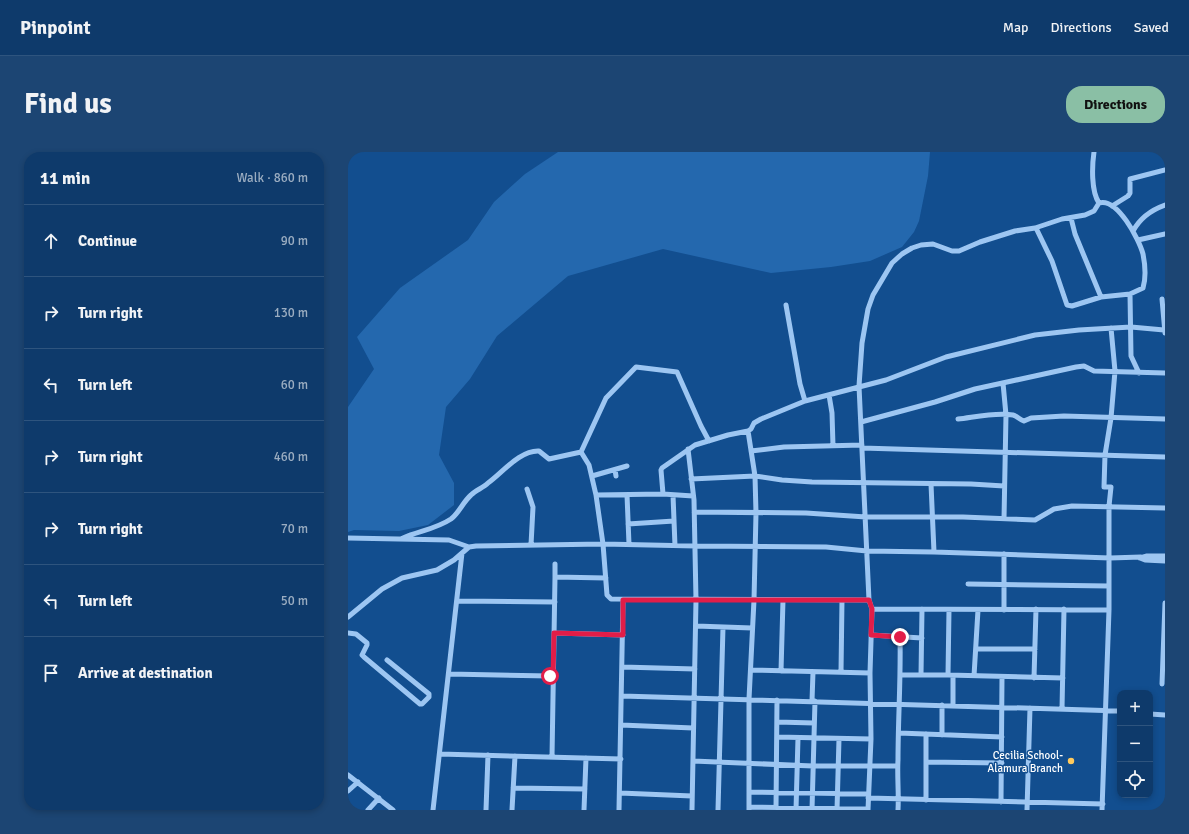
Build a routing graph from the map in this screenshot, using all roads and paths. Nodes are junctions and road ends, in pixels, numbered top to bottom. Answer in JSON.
{"nodes":[{"id":1,"x":1094,"y":152,"type":"edge"},
{"id":2,"x":1164,"y":152,"type":"edge"},
{"id":3,"x":1165,"y":156,"type":"edge"},
{"id":4,"x":1165,"y":170,"type":"edge"},
{"id":5,"x":1099,"y":204,"type":"junction"},
{"id":6,"x":1165,"y":205,"type":"edge"},
{"id":7,"x":1112,"y":206,"type":"junction"},
{"id":8,"x":1071,"y":218,"type":"junction"},
{"id":9,"x":1036,"y":228,"type":"junction"},
{"id":10,"x":1133,"y":231,"type":"junction"},
{"id":11,"x":1165,"y":234,"type":"edge"},
{"id":12,"x":1138,"y":240,"type":"junction"},
{"id":13,"x":1130,"y":294,"type":"junction"},
{"id":14,"x":1101,"y":298,"type":"junction"},
{"id":15,"x":1162,"y":300,"type":"dead end"},
{"id":16,"x":786,"y":305,"type":"dead end"},
{"id":17,"x":1164,"y":307,"type":"edge"},
{"id":18,"x":1130,"y":327,"type":"junction"},
{"id":19,"x":1111,"y":328,"type":"junction"},
{"id":20,"x":1165,"y":331,"type":"edge"},
{"id":21,"x":1115,"y":372,"type":"junction"},
{"id":22,"x":1139,"y":373,"type":"junction"},
{"id":23,"x":1165,"y":373,"type":"edge"},
{"id":24,"x":1003,"y":383,"type":"junction"},
{"id":25,"x":859,"y":386,"type":"junction"},
{"id":26,"x":829,"y":395,"type":"junction"},
{"id":27,"x":805,"y":401,"type":"junction"},
{"id":28,"x":1006,"y":415,"type":"junction"},
{"id":29,"x":1111,"y":418,"type":"junction"},
{"id":30,"x":958,"y":419,"type":"dead end"},
{"id":31,"x":1165,"y":419,"type":"edge"},
{"id":32,"x":861,"y":422,"type":"junction"},
{"id":33,"x":748,"y":431,"type":"junction"},
{"id":34,"x":709,"y":440,"type":"junction"},
{"id":35,"x":833,"y":446,"type":"junction"},
{"id":36,"x":862,"y":447,"type":"junction"},
{"id":37,"x":688,"y":449,"type":"junction"},
{"id":38,"x":751,"y":451,"type":"junction"},
{"id":39,"x":581,"y":452,"type":"junction"},
{"id":40,"x":1005,"y":452,"type":"junction"},
{"id":41,"x":1105,"y":456,"type":"junction"},
{"id":42,"x":1165,"y":457,"type":"edge"},
{"id":43,"x":627,"y":466,"type":"dead end"},
{"id":44,"x":615,"y":470,"type":"junction"},
{"id":45,"x":592,"y":476,"type":"junction"},
{"id":46,"x":616,"y":476,"type":"dead end"},
{"id":47,"x":755,"y":476,"type":"junction"},
{"id":48,"x":691,"y":479,"type":"junction"},
{"id":49,"x":864,"y":483,"type":"junction"},
{"id":50,"x":931,"y":484,"type":"junction"},
{"id":51,"x":1004,"y":486,"type":"junction"},
{"id":52,"x":527,"y":489,"type":"dead end"},
{"id":53,"x":662,"y":494,"type":"junction"},
{"id":54,"x":596,"y":495,"type":"junction"},
{"id":55,"x":627,"y":495,"type":"junction"},
{"id":56,"x":674,"y":495,"type":"junction"},
{"id":57,"x":693,"y":496,"type":"junction"},
{"id":58,"x":1109,"y":506,"type":"junction"},
{"id":59,"x":1165,"y":508,"type":"edge"},
{"id":60,"x":694,"y":512,"type":"junction"},
{"id":61,"x":756,"y":513,"type":"junction"},
{"id":62,"x":932,"y":516,"type":"junction"},
{"id":63,"x":866,"y":517,"type":"junction"},
{"id":64,"x":1004,"y":519,"type":"junction"},
{"id":65,"x":674,"y":521,"type":"junction"},
{"id":66,"x":628,"y":524,"type":"junction"},
{"id":67,"x":348,"y":538,"type":"edge"},
{"id":68,"x":403,"y":538,"type":"junction"},
{"id":69,"x":603,"y":544,"type":"junction"},
{"id":70,"x":629,"y":544,"type":"junction"},
{"id":71,"x":531,"y":545,"type":"junction"},
{"id":72,"x":675,"y":546,"type":"junction"},
{"id":73,"x":696,"y":546,"type":"junction"},
{"id":74,"x":755,"y":546,"type":"junction"},
{"id":75,"x":468,"y":547,"type":"junction"},
{"id":76,"x":867,"y":551,"type":"junction"},
{"id":77,"x":934,"y":552,"type":"junction"},
{"id":78,"x":462,"y":553,"type":"junction"},
{"id":79,"x":1004,"y":554,"type":"junction"},
{"id":80,"x":1165,"y":556,"type":"edge"},
{"id":81,"x":1141,"y":557,"type":"junction"},
{"id":82,"x":1110,"y":558,"type":"junction"},
{"id":83,"x":1165,"y":561,"type":"edge"},
{"id":84,"x":555,"y":564,"type":"dead end"},
{"id":85,"x":555,"y":577,"type":"junction"},
{"id":86,"x":606,"y":578,"type":"junction"},
{"id":87,"x":968,"y":584,"type":"dead end"},
{"id":88,"x":1004,"y":584,"type":"junction"},
{"id":89,"x":1109,"y":586,"type":"junction"},
{"id":90,"x":457,"y":600,"type":"junction"},
{"id":91,"x":623,"y":600,"type":"junction"},
{"id":92,"x":696,"y":600,"type":"junction"},
{"id":93,"x":754,"y":600,"type":"junction"},
{"id":94,"x":783,"y":600,"type":"junction"},
{"id":95,"x":842,"y":600,"type":"junction"},
{"id":96,"x":869,"y":600,"type":"junction"},
{"id":97,"x":555,"y":602,"type":"junction"},
{"id":98,"x":1165,"y":603,"type":"edge"},
{"id":99,"x":872,"y":609,"type":"junction"},
{"id":100,"x":922,"y":609,"type":"junction"},
{"id":101,"x":1036,"y":609,"type":"junction"},
{"id":102,"x":1064,"y":609,"type":"junction"},
{"id":103,"x":949,"y":610,"type":"junction"},
{"id":104,"x":978,"y":610,"type":"junction"},
{"id":105,"x":1004,"y":610,"type":"junction"},
{"id":106,"x":1109,"y":610,"type":"junction"},
{"id":107,"x":348,"y":617,"type":"edge"},
{"id":108,"x":696,"y":626,"type":"junction"},
{"id":109,"x":723,"y":627,"type":"junction"},
{"id":110,"x":752,"y":628,"type":"junction"},
{"id":111,"x":348,"y":633,"type":"edge"},
{"id":112,"x":554,"y":633,"type":"junction"},
{"id":113,"x":623,"y":635,"type":"junction"},
{"id":114,"x":871,"y":635,"type":"junction"},
{"id":115,"x":900,"y":637,"type":"junction"},
{"id":116,"x":922,"y":638,"type":"junction"},
{"id":117,"x":1035,"y":649,"type":"junction"},
{"id":118,"x":976,"y":650,"type":"junction"},
{"id":119,"x":387,"y":660,"type":"dead end"},
{"id":120,"x":622,"y":667,"type":"junction"},
{"id":121,"x":695,"y":669,"type":"junction"},
{"id":122,"x":751,"y":670,"type":"junction"},
{"id":123,"x":781,"y":671,"type":"junction"},
{"id":124,"x":813,"y":672,"type":"junction"},
{"id":125,"x":841,"y":672,"type":"junction"},
{"id":126,"x":870,"y":673,"type":"junction"},
{"id":127,"x":449,"y":674,"type":"junction"},
{"id":128,"x":901,"y":675,"type":"junction"},
{"id":129,"x":921,"y":675,"type":"junction"},
{"id":130,"x":950,"y":676,"type":"junction"},
{"id":131,"x":974,"y":676,"type":"junction"},
{"id":132,"x":1002,"y":677,"type":"junction"},
{"id":133,"x":553,"y":678,"type":"junction"},
{"id":134,"x":1034,"y":678,"type":"junction"},
{"id":135,"x":1063,"y":678,"type":"junction"},
{"id":136,"x":1162,"y":684,"type":"dead end"},
{"id":137,"x":622,"y":696,"type":"junction"},
{"id":138,"x":694,"y":698,"type":"junction"},
{"id":139,"x":722,"y":699,"type":"junction"},
{"id":140,"x":749,"y":699,"type":"junction"},
{"id":141,"x":777,"y":700,"type":"junction"},
{"id":142,"x":813,"y":701,"type":"junction"},
{"id":143,"x":871,"y":704,"type":"junction"},
{"id":144,"x":899,"y":704,"type":"junction"},
{"id":145,"x":942,"y":705,"type":"junction"},
{"id":146,"x":953,"y":706,"type":"junction"},
{"id":147,"x":1002,"y":707,"type":"junction"},
{"id":148,"x":1030,"y":708,"type":"junction"},
{"id":149,"x":1062,"y":709,"type":"junction"},
{"id":150,"x":1106,"y":710,"type":"junction"},
{"id":151,"x":1117,"y":711,"type":"edge"},
{"id":152,"x":1153,"y":714,"type":"edge"},
{"id":153,"x":1165,"y":715,"type":"edge"},
{"id":154,"x":777,"y":722,"type":"junction"},
{"id":155,"x":814,"y":723,"type":"junction"},
{"id":156,"x":621,"y":725,"type":"junction"},
{"id":157,"x":694,"y":728,"type":"junction"},
{"id":158,"x":899,"y":733,"type":"junction"},
{"id":159,"x":926,"y":734,"type":"junction"},
{"id":160,"x":942,"y":734,"type":"junction"},
{"id":161,"x":777,"y":737,"type":"junction"},
{"id":162,"x":1002,"y":737,"type":"junction"},
{"id":163,"x":798,"y":738,"type":"junction"},
{"id":164,"x":814,"y":738,"type":"junction"},
{"id":165,"x":839,"y":739,"type":"junction"},
{"id":166,"x":871,"y":739,"type":"junction"},
{"id":167,"x":440,"y":754,"type":"junction"},
{"id":168,"x":488,"y":755,"type":"junction"},
{"id":169,"x":515,"y":756,"type":"junction"},
{"id":170,"x":552,"y":757,"type":"junction"},
{"id":171,"x":586,"y":758,"type":"junction"},
{"id":172,"x":621,"y":759,"type":"junction"},
{"id":173,"x":693,"y":761,"type":"junction"},
{"id":174,"x":720,"y":762,"type":"junction"},
{"id":175,"x":749,"y":762,"type":"junction"},
{"id":176,"x":926,"y":762,"type":"junction"},
{"id":177,"x":1002,"y":763,"type":"junction"},
{"id":178,"x":777,"y":764,"type":"junction"},
{"id":179,"x":797,"y":765,"type":"junction"},
{"id":180,"x":813,"y":766,"type":"junction"},
{"id":181,"x":838,"y":766,"type":"junction"},
{"id":182,"x":870,"y":766,"type":"junction"},
{"id":183,"x":897,"y":766,"type":"junction"},
{"id":184,"x":348,"y":774,"type":"edge"},
{"id":185,"x":358,"y":782,"type":"junction"},
{"id":186,"x":513,"y":788,"type":"junction"},
{"id":187,"x":584,"y":789,"type":"junction"},
{"id":188,"x":348,"y":791,"type":"edge"},
{"id":189,"x":749,"y":792,"type":"junction"},
{"id":190,"x":620,"y":793,"type":"junction"},
{"id":191,"x":776,"y":793,"type":"junction"},
{"id":192,"x":796,"y":793,"type":"junction"},
{"id":193,"x":812,"y":793,"type":"junction"},
{"id":194,"x":837,"y":794,"type":"junction"},
{"id":195,"x":692,"y":796,"type":"junction"},
{"id":196,"x":868,"y":796,"type":"junction"},
{"id":197,"x":379,"y":798,"type":"junction"},
{"id":198,"x":899,"y":799,"type":"junction"},
{"id":199,"x":926,"y":800,"type":"junction"},
{"id":200,"x":1001,"y":802,"type":"junction"},
{"id":201,"x":1027,"y":802,"type":"junction"},
{"id":202,"x":1103,"y":804,"type":"junction"},
{"id":203,"x":749,"y":809,"type":"edge"},
{"id":204,"x":776,"y":809,"type":"edge"},
{"id":205,"x":796,"y":809,"type":"edge"},
{"id":206,"x":812,"y":809,"type":"edge"},
{"id":207,"x":837,"y":809,"type":"edge"},
{"id":208,"x":868,"y":809,"type":"edge"},
{"id":209,"x":368,"y":810,"type":"edge"},
{"id":210,"x":393,"y":810,"type":"edge"},
{"id":211,"x":433,"y":810,"type":"edge"},
{"id":212,"x":486,"y":810,"type":"edge"},
{"id":213,"x":512,"y":810,"type":"edge"},
{"id":214,"x":584,"y":810,"type":"edge"},
{"id":215,"x":619,"y":810,"type":"edge"},
{"id":216,"x":692,"y":810,"type":"edge"},
{"id":217,"x":718,"y":810,"type":"edge"},
{"id":218,"x":898,"y":810,"type":"edge"},
{"id":219,"x":1027,"y":810,"type":"edge"},
{"id":220,"x":1102,"y":810,"type":"edge"}],
"edges":[{"from":1,"to":5,"type":"street"},
{"from":2,"to":3,"type":"street"},
{"from":4,"to":7,"type":"street"},
{"from":5,"to":7,"type":"street"},
{"from":5,"to":8,"type":"street"},
{"from":6,"to":10,"type":"street"},
{"from":7,"to":10,"type":"street"},
{"from":8,"to":9,"type":"street"},
{"from":8,"to":14,"type":"street"},
{"from":9,"to":14,"type":"street"},
{"from":9,"to":25,"type":"street"},
{"from":10,"to":12,"type":"street"},
{"from":11,"to":12,"type":"street"},
{"from":12,"to":13,"type":"street"},
{"from":13,"to":14,"type":"street"},
{"from":13,"to":18,"type":"street"},
{"from":15,"to":17,"type":"street"},
{"from":16,"to":27,"type":"street"},
{"from":17,"to":20,"type":"street"},
{"from":18,"to":19,"type":"street"},
{"from":18,"to":20,"type":"street"},
{"from":18,"to":22,"type":"street"},
{"from":19,"to":21,"type":"street"},
{"from":19,"to":25,"type":"street"},
{"from":21,"to":22,"type":"street"},
{"from":21,"to":24,"type":"street"},
{"from":21,"to":29,"type":"street"},
{"from":22,"to":23,"type":"street"},
{"from":24,"to":28,"type":"street"},
{"from":24,"to":32,"type":"street"},
{"from":25,"to":26,"type":"street"},
{"from":25,"to":32,"type":"street"},
{"from":26,"to":27,"type":"street"},
{"from":26,"to":35,"type":"street"},
{"from":27,"to":33,"type":"street"},
{"from":28,"to":29,"type":"street"},
{"from":28,"to":30,"type":"street"},
{"from":28,"to":40,"type":"street"},
{"from":29,"to":31,"type":"street"},
{"from":29,"to":41,"type":"street"},
{"from":32,"to":36,"type":"street"},
{"from":33,"to":34,"type":"street"},
{"from":33,"to":38,"type":"street"},
{"from":34,"to":37,"type":"street"},
{"from":34,"to":39,"type":"street"},
{"from":35,"to":36,"type":"street"},
{"from":35,"to":38,"type":"street"},
{"from":36,"to":40,"type":"street"},
{"from":36,"to":49,"type":"street"},
{"from":37,"to":48,"type":"street"},
{"from":37,"to":53,"type":"street"},
{"from":38,"to":47,"type":"street"},
{"from":39,"to":45,"type":"street"},
{"from":39,"to":68,"type":"street"},
{"from":40,"to":41,"type":"street"},
{"from":40,"to":51,"type":"street"},
{"from":41,"to":42,"type":"street"},
{"from":41,"to":58,"type":"street"},
{"from":43,"to":44,"type":"street"},
{"from":44,"to":45,"type":"street"},
{"from":44,"to":46,"type":"street"},
{"from":45,"to":54,"type":"street"},
{"from":47,"to":48,"type":"street"},
{"from":47,"to":49,"type":"street"},
{"from":47,"to":61,"type":"street"},
{"from":48,"to":57,"type":"street"},
{"from":49,"to":50,"type":"street"},
{"from":49,"to":63,"type":"street"},
{"from":50,"to":51,"type":"street"},
{"from":50,"to":62,"type":"street"},
{"from":51,"to":64,"type":"street"},
{"from":52,"to":71,"type":"street"},
{"from":53,"to":55,"type":"street"},
{"from":53,"to":56,"type":"street"},
{"from":54,"to":55,"type":"street"},
{"from":54,"to":69,"type":"street"},
{"from":55,"to":66,"type":"street"},
{"from":56,"to":57,"type":"street"},
{"from":56,"to":65,"type":"street"},
{"from":57,"to":60,"type":"street"},
{"from":58,"to":59,"type":"street"},
{"from":58,"to":64,"type":"street"},
{"from":58,"to":82,"type":"street"},
{"from":60,"to":61,"type":"street"},
{"from":60,"to":73,"type":"street"},
{"from":61,"to":63,"type":"street"},
{"from":61,"to":74,"type":"street"},
{"from":62,"to":63,"type":"street"},
{"from":62,"to":64,"type":"street"},
{"from":62,"to":77,"type":"street"},
{"from":63,"to":76,"type":"street"},
{"from":65,"to":66,"type":"street"},
{"from":65,"to":72,"type":"street"},
{"from":66,"to":70,"type":"street"},
{"from":67,"to":68,"type":"street"},
{"from":68,"to":75,"type":"street"},
{"from":69,"to":70,"type":"street"},
{"from":69,"to":71,"type":"street"},
{"from":69,"to":86,"type":"street"},
{"from":70,"to":72,"type":"street"},
{"from":71,"to":75,"type":"street"},
{"from":72,"to":73,"type":"street"},
{"from":73,"to":74,"type":"street"},
{"from":73,"to":92,"type":"street"},
{"from":74,"to":76,"type":"street"},
{"from":74,"to":93,"type":"street"},
{"from":75,"to":78,"type":"street"},
{"from":76,"to":77,"type":"street"},
{"from":76,"to":96,"type":"street"},
{"from":77,"to":79,"type":"street"},
{"from":78,"to":90,"type":"street"},
{"from":78,"to":107,"type":"street"},
{"from":79,"to":82,"type":"street"},
{"from":79,"to":88,"type":"street"},
{"from":80,"to":81,"type":"street"},
{"from":81,"to":82,"type":"street"},
{"from":81,"to":83,"type":"street"},
{"from":82,"to":89,"type":"street"},
{"from":84,"to":85,"type":"street"},
{"from":85,"to":86,"type":"street"},
{"from":85,"to":97,"type":"street"},
{"from":86,"to":91,"type":"street"},
{"from":87,"to":88,"type":"street"},
{"from":88,"to":89,"type":"street"},
{"from":88,"to":105,"type":"street"},
{"from":89,"to":106,"type":"street"},
{"from":90,"to":97,"type":"street"},
{"from":90,"to":127,"type":"street"},
{"from":91,"to":92,"type":"street"},
{"from":91,"to":113,"type":"street"},
{"from":92,"to":93,"type":"street"},
{"from":92,"to":108,"type":"street"},
{"from":93,"to":94,"type":"street"},
{"from":93,"to":110,"type":"street"},
{"from":94,"to":95,"type":"street"},
{"from":94,"to":123,"type":"street"},
{"from":95,"to":96,"type":"street"},
{"from":95,"to":125,"type":"street"},
{"from":96,"to":99,"type":"street"},
{"from":97,"to":112,"type":"street"},
{"from":98,"to":136,"type":"street"},
{"from":99,"to":100,"type":"street"},
{"from":99,"to":114,"type":"street"},
{"from":100,"to":103,"type":"street"},
{"from":100,"to":116,"type":"street"},
{"from":101,"to":102,"type":"street"},
{"from":101,"to":105,"type":"street"},
{"from":101,"to":117,"type":"street"},
{"from":102,"to":106,"type":"street"},
{"from":102,"to":135,"type":"street"},
{"from":103,"to":104,"type":"street"},
{"from":103,"to":130,"type":"street"},
{"from":104,"to":105,"type":"street"},
{"from":104,"to":118,"type":"street"},
{"from":106,"to":150,"type":"street"},
{"from":108,"to":109,"type":"street"},
{"from":108,"to":121,"type":"street"},
{"from":109,"to":110,"type":"street"},
{"from":109,"to":139,"type":"street"},
{"from":110,"to":122,"type":"street"},
{"from":111,"to":119,"type":"street"},
{"from":112,"to":113,"type":"street"},
{"from":112,"to":133,"type":"street"},
{"from":113,"to":120,"type":"street"},
{"from":114,"to":115,"type":"street"},
{"from":114,"to":126,"type":"street"},
{"from":115,"to":116,"type":"street"},
{"from":115,"to":128,"type":"street"},
{"from":116,"to":129,"type":"street"},
{"from":117,"to":118,"type":"street"},
{"from":117,"to":134,"type":"street"},
{"from":118,"to":131,"type":"street"},
{"from":120,"to":121,"type":"street"},
{"from":120,"to":137,"type":"street"},
{"from":121,"to":138,"type":"street"},
{"from":122,"to":123,"type":"street"},
{"from":122,"to":140,"type":"street"},
{"from":123,"to":124,"type":"street"},
{"from":124,"to":125,"type":"street"},
{"from":124,"to":142,"type":"street"},
{"from":125,"to":126,"type":"street"},
{"from":126,"to":143,"type":"street"},
{"from":127,"to":133,"type":"street"},
{"from":127,"to":167,"type":"street"},
{"from":128,"to":129,"type":"street"},
{"from":128,"to":144,"type":"street"},
{"from":129,"to":130,"type":"street"},
{"from":130,"to":131,"type":"street"},
{"from":130,"to":146,"type":"street"},
{"from":131,"to":132,"type":"street"},
{"from":132,"to":134,"type":"street"},
{"from":132,"to":147,"type":"street"},
{"from":133,"to":170,"type":"street"},
{"from":134,"to":135,"type":"street"},
{"from":135,"to":149,"type":"street"},
{"from":137,"to":138,"type":"street"},
{"from":137,"to":156,"type":"street"},
{"from":138,"to":139,"type":"street"},
{"from":138,"to":157,"type":"street"},
{"from":139,"to":140,"type":"street"},
{"from":139,"to":174,"type":"street"},
{"from":140,"to":141,"type":"street"},
{"from":140,"to":175,"type":"street"},
{"from":141,"to":142,"type":"street"},
{"from":141,"to":154,"type":"street"},
{"from":142,"to":143,"type":"street"},
{"from":142,"to":155,"type":"street"},
{"from":143,"to":144,"type":"street"},
{"from":143,"to":166,"type":"street"},
{"from":144,"to":145,"type":"street"},
{"from":144,"to":158,"type":"street"},
{"from":145,"to":146,"type":"street"},
{"from":145,"to":160,"type":"street"},
{"from":146,"to":147,"type":"street"},
{"from":147,"to":148,"type":"street"},
{"from":147,"to":162,"type":"street"},
{"from":148,"to":149,"type":"street"},
{"from":148,"to":201,"type":"street"},
{"from":149,"to":150,"type":"street"},
{"from":150,"to":151,"type":"street"},
{"from":150,"to":202,"type":"street"},
{"from":152,"to":153,"type":"street"},
{"from":154,"to":155,"type":"street"},
{"from":154,"to":161,"type":"street"},
{"from":155,"to":164,"type":"street"},
{"from":156,"to":157,"type":"street"},
{"from":156,"to":172,"type":"street"},
{"from":157,"to":173,"type":"street"},
{"from":158,"to":159,"type":"street"},
{"from":158,"to":183,"type":"street"},
{"from":159,"to":160,"type":"street"},
{"from":159,"to":176,"type":"street"},
{"from":160,"to":162,"type":"street"},
{"from":161,"to":163,"type":"street"},
{"from":161,"to":178,"type":"street"},
{"from":162,"to":177,"type":"street"},
{"from":163,"to":164,"type":"street"},
{"from":163,"to":179,"type":"street"},
{"from":164,"to":165,"type":"street"},
{"from":164,"to":180,"type":"street"},
{"from":165,"to":166,"type":"street"},
{"from":165,"to":181,"type":"street"},
{"from":166,"to":182,"type":"street"},
{"from":167,"to":168,"type":"street"},
{"from":167,"to":211,"type":"street"},
{"from":168,"to":169,"type":"street"},
{"from":168,"to":212,"type":"street"},
{"from":169,"to":170,"type":"street"},
{"from":169,"to":186,"type":"street"},
{"from":170,"to":171,"type":"street"},
{"from":171,"to":172,"type":"street"},
{"from":171,"to":187,"type":"street"},
{"from":172,"to":190,"type":"street"},
{"from":173,"to":174,"type":"street"},
{"from":173,"to":195,"type":"street"},
{"from":174,"to":175,"type":"street"},
{"from":174,"to":217,"type":"street"},
{"from":175,"to":178,"type":"street"},
{"from":175,"to":189,"type":"street"},
{"from":176,"to":177,"type":"street"},
{"from":176,"to":199,"type":"street"},
{"from":177,"to":200,"type":"street"},
{"from":178,"to":179,"type":"street"},
{"from":178,"to":191,"type":"street"},
{"from":179,"to":180,"type":"street"},
{"from":179,"to":192,"type":"street"},
{"from":180,"to":181,"type":"street"},
{"from":180,"to":193,"type":"street"},
{"from":181,"to":182,"type":"street"},
{"from":181,"to":194,"type":"street"},
{"from":182,"to":183,"type":"street"},
{"from":182,"to":196,"type":"street"},
{"from":183,"to":198,"type":"street"},
{"from":184,"to":185,"type":"street"},
{"from":185,"to":188,"type":"street"},
{"from":185,"to":197,"type":"street"},
{"from":186,"to":187,"type":"street"},
{"from":186,"to":213,"type":"street"},
{"from":187,"to":214,"type":"street"},
{"from":189,"to":191,"type":"street"},
{"from":189,"to":203,"type":"street"},
{"from":190,"to":195,"type":"street"},
{"from":190,"to":215,"type":"street"},
{"from":191,"to":192,"type":"street"},
{"from":191,"to":204,"type":"street"},
{"from":192,"to":193,"type":"street"},
{"from":192,"to":205,"type":"street"},
{"from":193,"to":194,"type":"street"},
{"from":193,"to":206,"type":"street"},
{"from":194,"to":196,"type":"street"},
{"from":194,"to":207,"type":"street"},
{"from":195,"to":216,"type":"street"},
{"from":196,"to":198,"type":"street"},
{"from":196,"to":208,"type":"street"},
{"from":197,"to":209,"type":"street"},
{"from":197,"to":210,"type":"street"},
{"from":198,"to":199,"type":"street"},
{"from":198,"to":218,"type":"street"},
{"from":199,"to":200,"type":"street"},
{"from":200,"to":201,"type":"street"},
{"from":201,"to":202,"type":"street"},
{"from":201,"to":219,"type":"street"},
{"from":202,"to":220,"type":"street"},
{"from":203,"to":204,"type":"street"},
{"from":204,"to":205,"type":"street"},
{"from":205,"to":206,"type":"street"},
{"from":206,"to":207,"type":"street"},
{"from":207,"to":208,"type":"street"}]}
